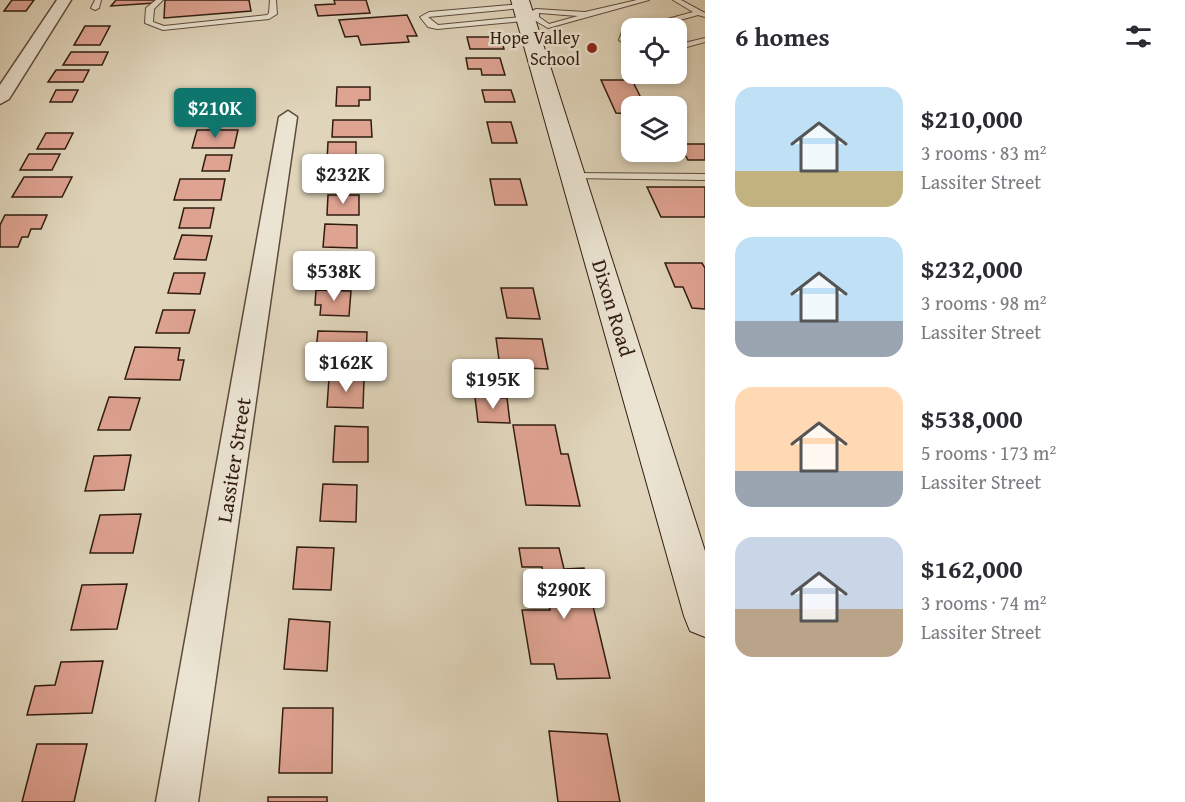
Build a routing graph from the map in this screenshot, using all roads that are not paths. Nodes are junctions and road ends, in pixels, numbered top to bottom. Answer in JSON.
{"nodes":[{"id":1,"x":64,"y":0,"type":"edge"},
{"id":2,"x":160,"y":0,"type":"edge"},
{"id":3,"x":273,"y":0,"type":"edge"},
{"id":4,"x":646,"y":0,"type":"edge"},
{"id":5,"x":676,"y":0,"type":"edge"},
{"id":6,"x":526,"y":11,"type":"edge"},
{"id":7,"x":585,"y":14,"type":"junction"},
{"id":8,"x":702,"y":15,"type":"edge"},
{"id":9,"x":687,"y":18,"type":"edge"},
{"id":10,"x":705,"y":40,"type":"edge"},
{"id":11,"x":687,"y":45,"type":"edge"},
{"id":12,"x":0,"y":99,"type":"edge"},
{"id":13,"x":288,"y":117,"type":"dead end"},
{"id":14,"x":573,"y":176,"type":"junction"},
{"id":15,"x":705,"y":177,"type":"edge"},
{"id":16,"x":694,"y":547,"type":"edge"},
{"id":17,"x":705,"y":616,"type":"edge"},
{"id":18,"x":177,"y":802,"type":"edge"}],
"edges":[{"from":1,"to":12,"type":"street"},
{"from":2,"to":3,"type":"lane"},
{"from":4,"to":7,"type":"lane"},
{"from":5,"to":8,"type":"lane"},
{"from":6,"to":6,"type":"lane"},
{"from":6,"to":7,"type":"lane"},
{"from":6,"to":7,"type":"lane"},
{"from":6,"to":14,"type":"street","name":"Dixon Road"},
{"from":8,"to":9,"type":"lane"},
{"from":10,"to":11,"type":"lane"},
{"from":13,"to":18,"type":"street","name":"Lassiter Street"},
{"from":14,"to":15,"type":"lane"},
{"from":14,"to":16,"type":"street","name":"Dixon Road"},
{"from":16,"to":17,"type":"street","name":"Dixon Road"}]}
